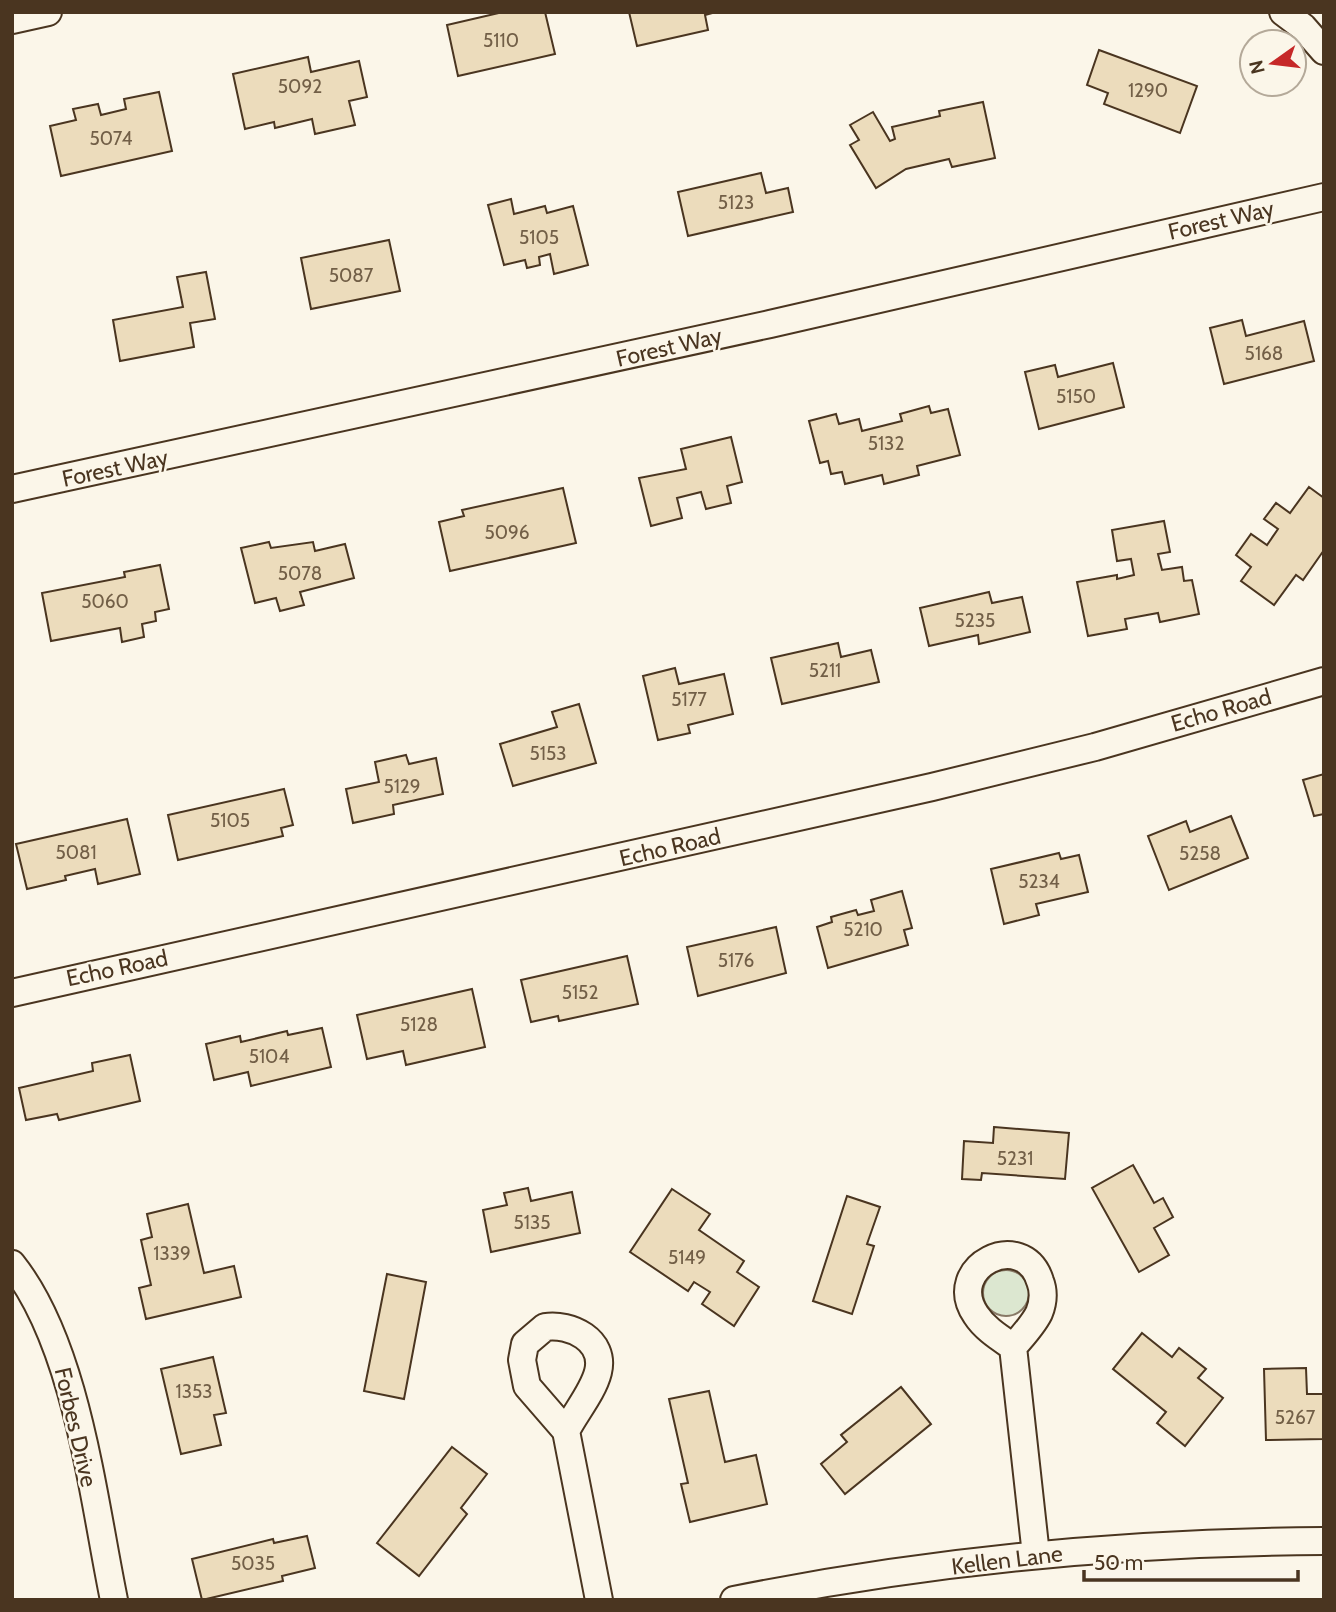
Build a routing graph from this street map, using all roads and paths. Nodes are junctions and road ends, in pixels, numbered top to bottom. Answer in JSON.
{"nodes":[{"id":1,"x":48,"y":12,"type":"edge"},
{"id":2,"x":1283,"y":12,"type":"edge"},
{"id":3,"x":12,"y":20,"type":"edge"},
{"id":4,"x":1324,"y":51,"type":"edge"},
{"id":5,"x":1324,"y":197,"type":"edge"},
{"id":6,"x":12,"y":489,"type":"edge"},
{"id":7,"x":1324,"y":681,"type":"edge"},
{"id":8,"x":12,"y":993,"type":"edge"},
{"id":9,"x":12,"y":1264,"type":"edge"},
{"id":10,"x":1013,"y":1347,"type":"dead end"},
{"id":11,"x":566,"y":1431,"type":"dead end"},
{"id":12,"x":1324,"y":1541,"type":"edge"},
{"id":13,"x":1036,"y":1555,"type":"junction"},
{"id":14,"x":114,"y":1600,"type":"edge"},
{"id":15,"x":599,"y":1600,"type":"edge"},
{"id":16,"x":734,"y":1600,"type":"edge"}],
"edges":[{"from":1,"to":3,"type":"street"},
{"from":2,"to":4,"type":"street"},
{"from":5,"to":6,"type":"street","name":"Forest Way"},
{"from":7,"to":8,"type":"street","name":"Echo Road"},
{"from":9,"to":14,"type":"street","name":"Forbes Drive"},
{"from":10,"to":13,"type":"street"},
{"from":11,"to":15,"type":"street"},
{"from":12,"to":13,"type":"street","name":"Kellen Lane"},
{"from":13,"to":16,"type":"street","name":"Kellen Lane"}]}
